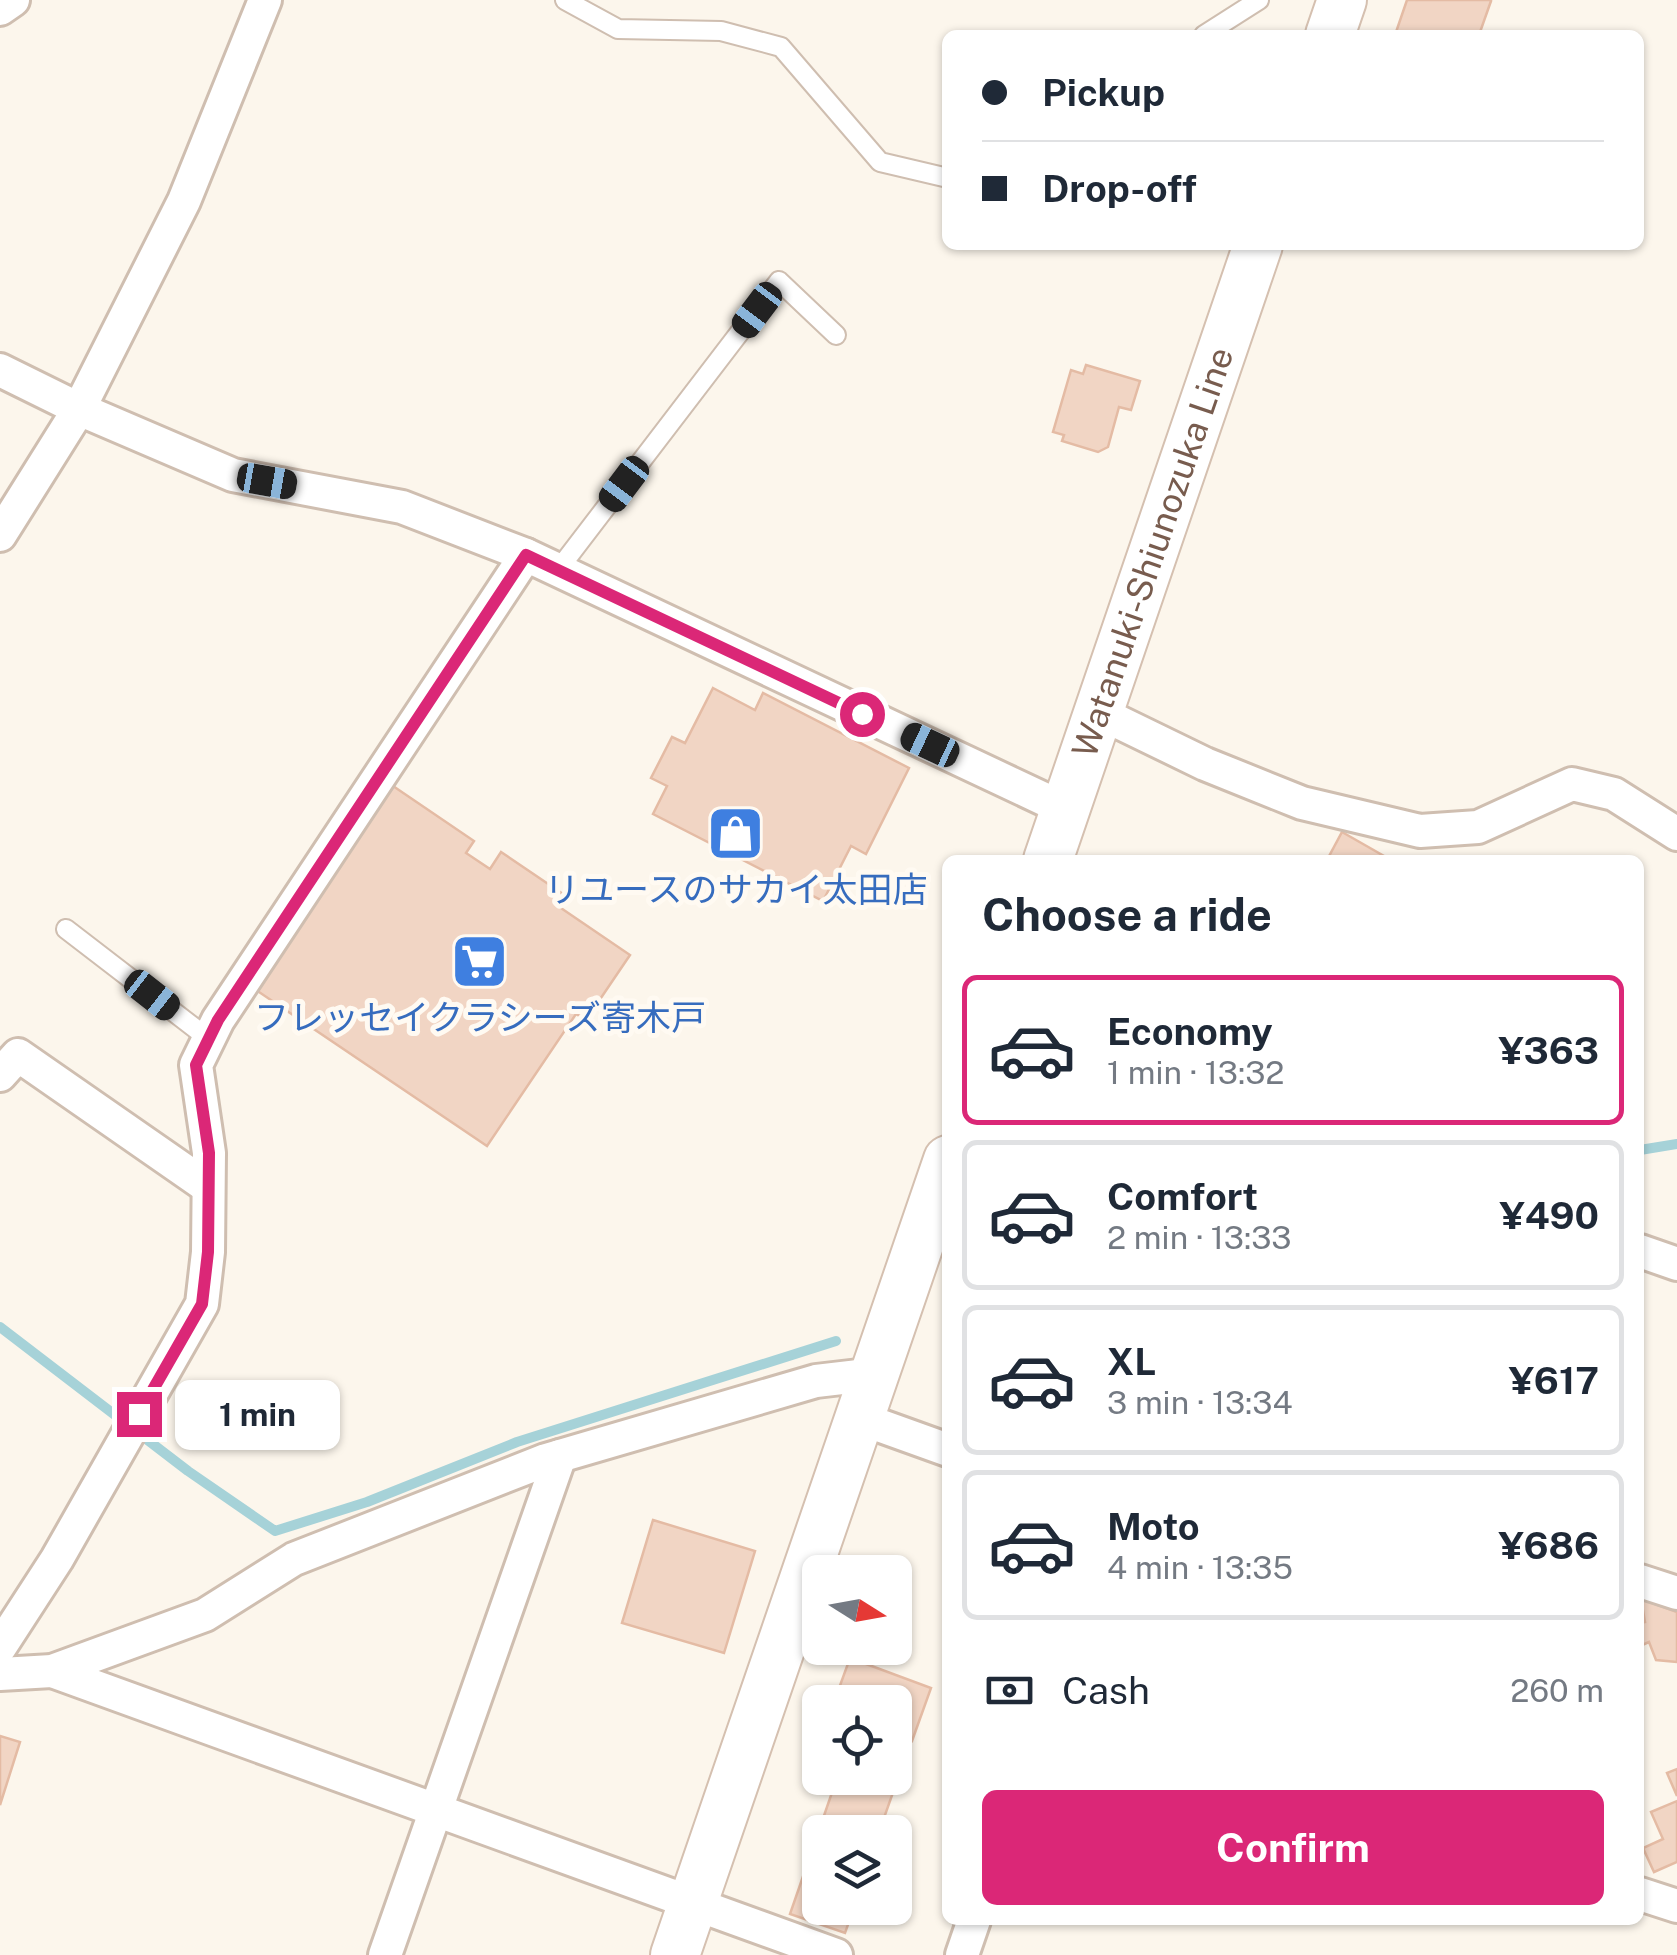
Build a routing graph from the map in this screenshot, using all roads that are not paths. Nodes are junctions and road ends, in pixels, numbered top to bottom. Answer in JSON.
{"nodes":[{"id":1,"x":12,"y":0,"type":"edge"},
{"id":2,"x":265,"y":0,"type":"edge"},
{"id":3,"x":566,"y":0,"type":"edge"},
{"id":4,"x":1259,"y":0,"type":"edge"},
{"id":5,"x":1342,"y":0,"type":"edge"},
{"id":6,"x":0,"y":9,"type":"edge"},
{"id":7,"x":1212,"y":30,"type":"edge"},
{"id":8,"x":1332,"y":30,"type":"edge"},
{"id":9,"x":942,"y":177,"type":"edge"},
{"id":10,"x":1256,"y":250,"type":"edge"},
{"id":11,"x":836,"y":335,"type":"dead end"},
{"id":12,"x":0,"y":370,"type":"edge"},
{"id":13,"x":79,"y":409,"type":"junction"},
{"id":14,"x":0,"y":535,"type":"edge"},
{"id":15,"x":526,"y":555,"type":"junction"},
{"id":16,"x":558,"y":570,"type":"junction"},
{"id":17,"x":1098,"y":712,"type":"junction"},
{"id":18,"x":1065,"y":809,"type":"junction"},
{"id":19,"x":1677,"y":834,"type":"edge"},
{"id":20,"x":1050,"y":855,"type":"edge"},
{"id":21,"x":66,"y":929,"type":"dead end"},
{"id":22,"x":208,"y":1039,"type":"junction"},
{"id":23,"x":0,"y":1075,"type":"edge"},
{"id":24,"x":942,"y":1178,"type":"edge"},
{"id":25,"x":208,"y":1187,"type":"junction"},
{"id":26,"x":1644,"y":1252,"type":"edge"},
{"id":27,"x":1677,"y":1264,"type":"edge"},
{"id":28,"x":876,"y":1374,"type":"junction"},
{"id":29,"x":859,"y":1418,"type":"junction"},
{"id":30,"x":942,"y":1448,"type":"edge"},
{"id":31,"x":560,"y":1456,"type":"junction"},
{"id":32,"x":1644,"y":1582,"type":"edge"},
{"id":33,"x":1677,"y":1594,"type":"edge"},
{"id":34,"x":0,"y":1647,"type":"edge"},
{"id":35,"x":52,"y":1671,"type":"junction"},
{"id":36,"x":0,"y":1674,"type":"edge"},
{"id":37,"x":436,"y":1812,"type":"junction"},
{"id":38,"x":1644,"y":1895,"type":"edge"},
{"id":39,"x":693,"y":1906,"type":"junction"},
{"id":40,"x":1677,"y":1906,"type":"edge"},
{"id":41,"x":972,"y":1925,"type":"edge"},
{"id":42,"x":385,"y":1955,"type":"edge"},
{"id":43,"x":675,"y":1955,"type":"edge"},
{"id":44,"x":836,"y":1955,"type":"edge"},
{"id":45,"x":962,"y":1955,"type":"edge"}],
"edges":[{"from":1,"to":6,"type":"street"},
{"from":2,"to":13,"type":"street"},
{"from":3,"to":9,"type":"lane"},
{"from":4,"to":7,"type":"lane"},
{"from":5,"to":8,"type":"main road"},
{"from":10,"to":17,"type":"main road","name":"Watanuki-Shiunozuka Line"},
{"from":11,"to":16,"type":"lane"},
{"from":12,"to":13,"type":"street"},
{"from":13,"to":14,"type":"street"},
{"from":13,"to":15,"type":"street"},
{"from":15,"to":16,"type":"street"},
{"from":15,"to":22,"type":"street"},
{"from":16,"to":18,"type":"street"},
{"from":17,"to":18,"type":"main road","name":"Watanuki-Shiunozuka Line"},
{"from":17,"to":19,"type":"street"},
{"from":18,"to":20,"type":"main road","name":"Watanuki-Shiunozuka Line"},
{"from":21,"to":22,"type":"lane"},
{"from":22,"to":25,"type":"street"},
{"from":23,"to":25,"type":"street"},
{"from":24,"to":28,"type":"main road"},
{"from":25,"to":34,"type":"street"},
{"from":26,"to":27,"type":"street"},
{"from":28,"to":29,"type":"main road"},
{"from":28,"to":31,"type":"street"},
{"from":29,"to":30,"type":"street"},
{"from":29,"to":39,"type":"main road"},
{"from":31,"to":35,"type":"street"},
{"from":31,"to":37,"type":"street"},
{"from":32,"to":33,"type":"street"},
{"from":35,"to":36,"type":"street"},
{"from":35,"to":37,"type":"street"},
{"from":37,"to":39,"type":"street"},
{"from":37,"to":42,"type":"street"},
{"from":38,"to":40,"type":"street"},
{"from":39,"to":43,"type":"main road"},
{"from":39,"to":44,"type":"street"},
{"from":41,"to":45,"type":"street"}]}
